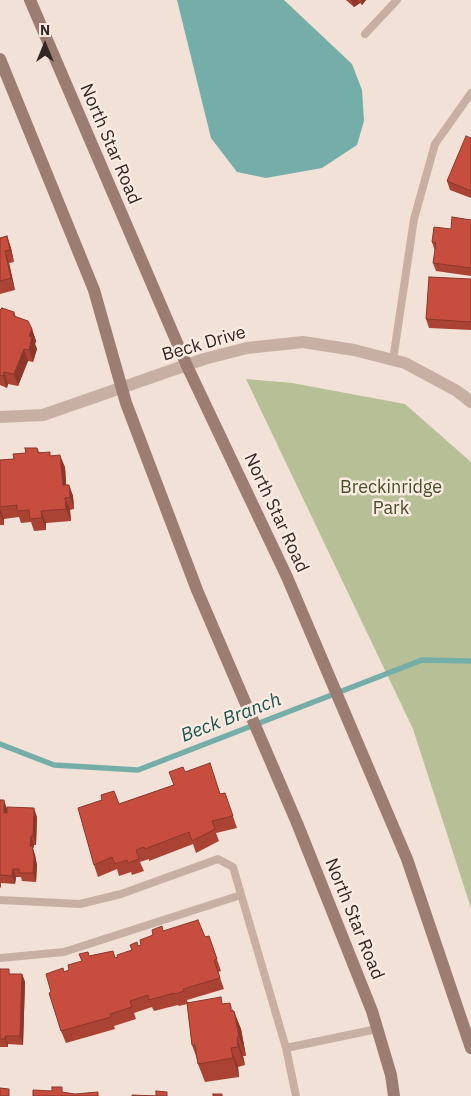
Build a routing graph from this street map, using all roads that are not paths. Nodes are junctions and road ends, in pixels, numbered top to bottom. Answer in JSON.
{"nodes":[{"id":1,"x":30,"y":0,"type":"edge"},
{"id":2,"x":397,"y":0,"type":"edge"},
{"id":3,"x":365,"y":34,"type":"dead end"},
{"id":4,"x":0,"y":58,"type":"edge"},
{"id":5,"x":471,"y":93,"type":"edge"},
{"id":6,"x":393,"y":360,"type":"junction"},
{"id":7,"x":187,"y":366,"type":"junction"},
{"id":8,"x":122,"y":388,"type":"junction"},
{"id":9,"x":471,"y":402,"type":"edge"},
{"id":10,"x":0,"y":417,"type":"edge"},
{"id":11,"x":241,"y":895,"type":"junction"},
{"id":12,"x":0,"y":900,"type":"edge"},
{"id":13,"x":0,"y":958,"type":"edge"},
{"id":14,"x":377,"y":1029,"type":"junction"},
{"id":15,"x":286,"y":1048,"type":"junction"},
{"id":16,"x":471,"y":1048,"type":"edge"},
{"id":17,"x":296,"y":1096,"type":"edge"},
{"id":18,"x":394,"y":1096,"type":"edge"}],
"edges":[{"from":1,"to":7,"type":"main road","name":"North Star Road"},
{"from":2,"to":3,"type":"lane"},
{"from":4,"to":8,"type":"main road","name":"North Star Road"},
{"from":5,"to":6,"type":"lane"},
{"from":6,"to":7,"type":"street","name":"Beck Drive"},
{"from":6,"to":9,"type":"street","name":"Beck Drive"},
{"from":7,"to":8,"type":"street","name":"Beck Drive"},
{"from":7,"to":16,"type":"main road","name":"North Star Road"},
{"from":8,"to":10,"type":"street","name":"Beck Drive"},
{"from":8,"to":14,"type":"main road","name":"North Star Road"},
{"from":11,"to":12,"type":"lane"},
{"from":11,"to":13,"type":"lane"},
{"from":11,"to":15,"type":"lane"},
{"from":14,"to":15,"type":"lane"},
{"from":14,"to":18,"type":"main road","name":"North Star Road"},
{"from":15,"to":17,"type":"lane"}]}
